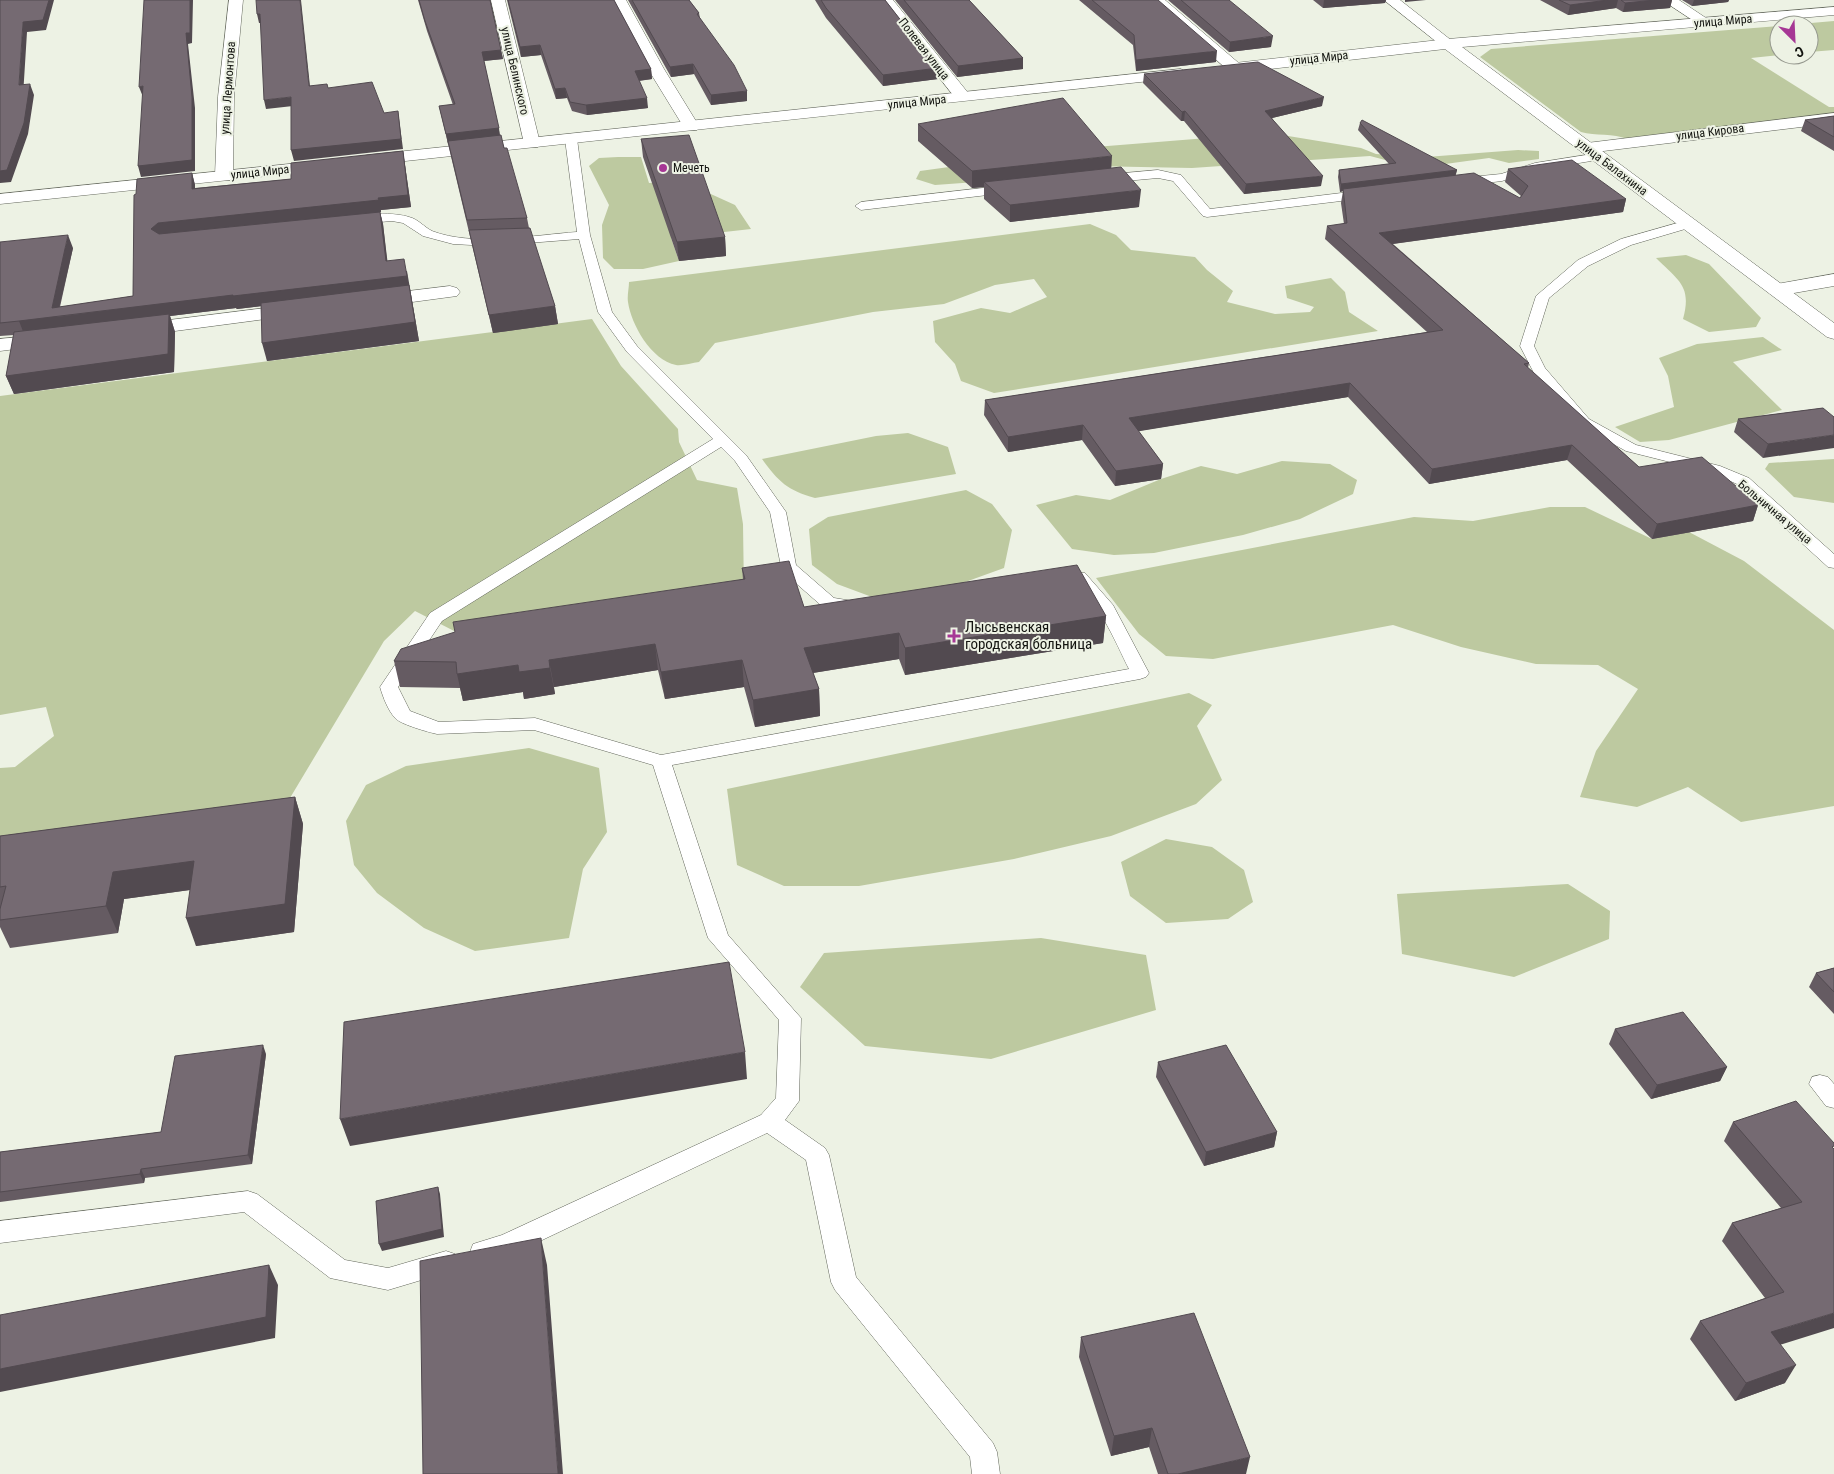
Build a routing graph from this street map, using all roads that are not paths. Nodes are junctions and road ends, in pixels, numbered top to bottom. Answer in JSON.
{"nodes":[{"id":1,"x":236,"y":0,"type":"edge"},
{"id":2,"x":498,"y":0,"type":"edge"},
{"id":3,"x":619,"y":0,"type":"edge"},
{"id":4,"x":885,"y":0,"type":"edge"},
{"id":5,"x":1156,"y":0,"type":"edge"},
{"id":6,"x":1390,"y":0,"type":"edge"},
{"id":7,"x":1669,"y":0,"type":"edge"},
{"id":8,"x":1834,"y":11,"type":"edge"},
{"id":9,"x":1705,"y":22,"type":"junction"},
{"id":10,"x":1448,"y":44,"type":"junction"},
{"id":11,"x":1235,"y":68,"type":"junction"},
{"id":12,"x":963,"y":98,"type":"junction"},
{"id":13,"x":1834,"y":118,"type":"edge"},
{"id":14,"x":691,"y":126,"type":"junction"},
{"id":15,"x":571,"y":139,"type":"junction"},
{"id":16,"x":532,"y":143,"type":"junction"},
{"id":17,"x":1593,"y":153,"type":"junction"},
{"id":18,"x":224,"y":176,"type":"junction"},
{"id":19,"x":1094,"y":180,"type":"edge"},
{"id":20,"x":1443,"y":184,"type":"edge"},
{"id":21,"x":1026,"y":188,"type":"edge"},
{"id":22,"x":1374,"y":193,"type":"edge"},
{"id":23,"x":0,"y":199,"type":"edge"},
{"id":24,"x":862,"y":206,"type":"dead end"},
{"id":25,"x":344,"y":222,"type":"edge"},
{"id":26,"x":1688,"y":224,"type":"junction"},
{"id":27,"x":584,"y":235,"type":"junction"},
{"id":28,"x":1834,"y":280,"type":"edge"},
{"id":29,"x":1777,"y":290,"type":"junction"},
{"id":30,"x":450,"y":292,"type":"dead end"},
{"id":31,"x":351,"y":304,"type":"edge"},
{"id":32,"x":312,"y":309,"type":"edge"},
{"id":33,"x":114,"y":333,"type":"edge"},
{"id":34,"x":1834,"y":333,"type":"edge"},
{"id":35,"x":64,"y":339,"type":"edge"},
{"id":36,"x":0,"y":345,"type":"edge"},
{"id":37,"x":723,"y":439,"type":"junction"},
{"id":38,"x":1834,"y":563,"type":"edge"},
{"id":39,"x":1052,"y":578,"type":"edge"},
{"id":40,"x":873,"y":608,"type":"edge"},
{"id":41,"x":661,"y":761,"type":"junction"},
{"id":42,"x":769,"y":1122,"type":"junction"},
{"id":43,"x":0,"y":1232,"type":"edge"},
{"id":44,"x":986,"y":1474,"type":"edge"}],
"edges":[{"from":1,"to":18,"type":"street","name":"улица Лермонтова"},
{"from":2,"to":16,"type":"street","name":"улица Белинского"},
{"from":3,"to":14,"type":"street"},
{"from":4,"to":12,"type":"street","name":"Полевая улица"},
{"from":5,"to":11,"type":"street"},
{"from":6,"to":10,"type":"street","name":"улица Балахнина"},
{"from":7,"to":9,"type":"street"},
{"from":8,"to":9,"type":"street","name":"улица Мира"},
{"from":9,"to":10,"type":"street","name":"улица Мира"},
{"from":10,"to":11,"type":"street","name":"улица Мира"},
{"from":10,"to":17,"type":"street","name":"улица Балахнина"},
{"from":11,"to":12,"type":"street","name":"улица Мира"},
{"from":12,"to":14,"type":"street","name":"улица Мира"},
{"from":13,"to":17,"type":"street","name":"улица Кирова"},
{"from":14,"to":15,"type":"street","name":"улица Мира"},
{"from":15,"to":16,"type":"street","name":"улица Мира"},
{"from":15,"to":27,"type":"lane"},
{"from":16,"to":18,"type":"street","name":"улица Мира"},
{"from":17,"to":20,"type":"lane"},
{"from":17,"to":26,"type":"street","name":"улица Балахнина"},
{"from":18,"to":23,"type":"street","name":"улица Мира"},
{"from":19,"to":22,"type":"lane"},
{"from":21,"to":24,"type":"lane"},
{"from":25,"to":27,"type":"lane"},
{"from":26,"to":29,"type":"street","name":"улица Балахнина"},
{"from":26,"to":38,"type":"lane","name":"Больничная улица"},
{"from":27,"to":37,"type":"lane"},
{"from":28,"to":29,"type":"street"},
{"from":29,"to":34,"type":"street","name":"улица Балахнина"},
{"from":30,"to":31,"type":"street"},
{"from":32,"to":33,"type":"street"},
{"from":35,"to":36,"type":"street"},
{"from":37,"to":40,"type":"lane"},
{"from":37,"to":41,"type":"lane"},
{"from":39,"to":41,"type":"lane"},
{"from":41,"to":42,"type":"lane"},
{"from":42,"to":43,"type":"lane"},
{"from":42,"to":44,"type":"lane"}]}
